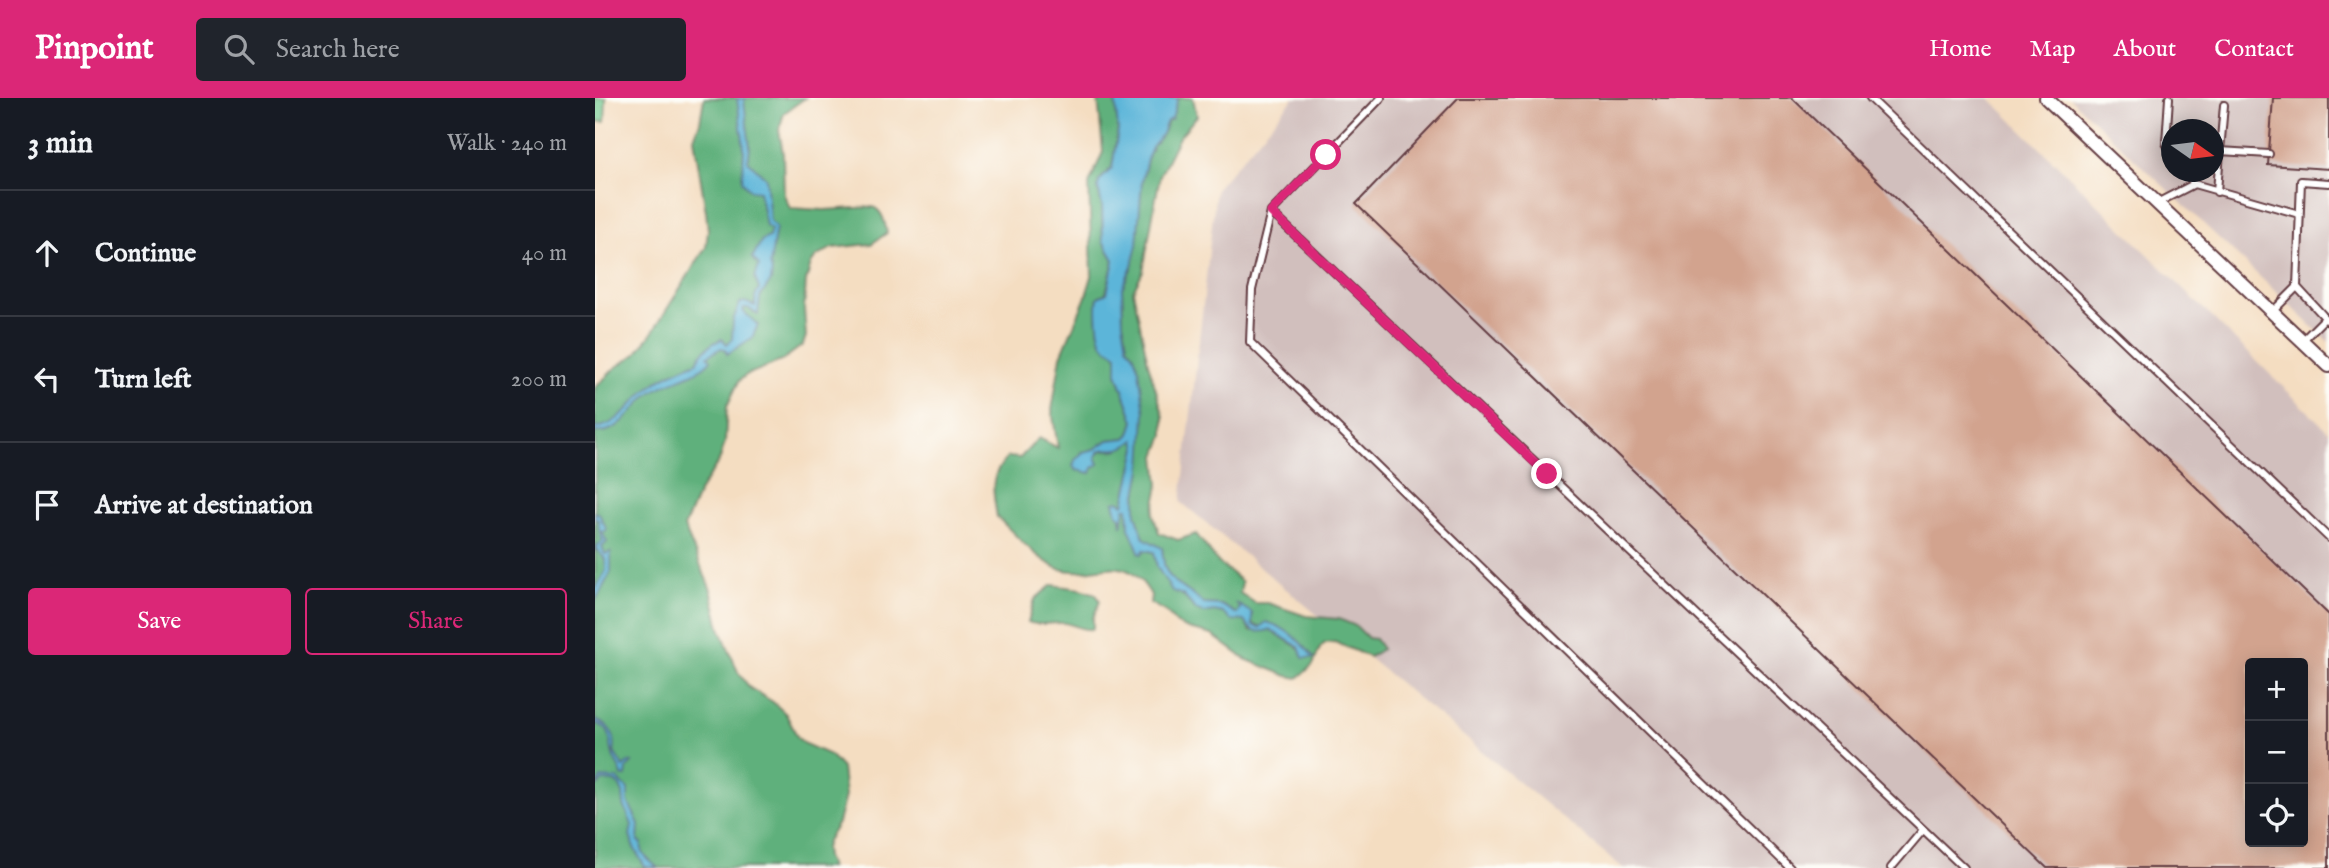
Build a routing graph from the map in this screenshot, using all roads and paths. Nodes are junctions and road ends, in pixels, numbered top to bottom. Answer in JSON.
{"nodes":[{"id":1,"x":1381,"y":98,"type":"edge"},
{"id":2,"x":1870,"y":98,"type":"edge"},
{"id":3,"x":2046,"y":98,"type":"edge"},
{"id":4,"x":2169,"y":98,"type":"edge"},
{"id":5,"x":2224,"y":105,"type":"dead end"},
{"id":6,"x":2168,"y":119,"type":"edge"},
{"id":7,"x":2223,"y":119,"type":"edge"},
{"id":8,"x":2224,"y":151,"type":"edge"},
{"id":9,"x":2269,"y":154,"type":"dead end"},
{"id":10,"x":2218,"y":182,"type":"edge"},
{"id":11,"x":2329,"y":183,"type":"edge"},
{"id":12,"x":2194,"y":184,"type":"joint"},
{"id":13,"x":2217,"y":192,"type":"junction"},
{"id":14,"x":2157,"y":203,"type":"junction"},
{"id":15,"x":1271,"y":212,"type":"junction"},
{"id":16,"x":2299,"y":214,"type":"junction"},
{"id":17,"x":2297,"y":287,"type":"junction"},
{"id":18,"x":2272,"y":312,"type":"junction"},
{"id":19,"x":2327,"y":320,"type":"edge"},
{"id":20,"x":2302,"y":341,"type":"junction"},
{"id":21,"x":2329,"y":366,"type":"edge"},
{"id":22,"x":2329,"y":538,"type":"edge"},
{"id":23,"x":1923,"y":830,"type":"junction"},
{"id":24,"x":1790,"y":868,"type":"edge"},
{"id":25,"x":1891,"y":868,"type":"edge"},
{"id":26,"x":1964,"y":868,"type":"edge"}],
"edges":[{"from":1,"to":15,"type":"lane"},
{"from":2,"to":22,"type":"lane"},
{"from":3,"to":14,"type":"street"},
{"from":4,"to":6,"type":"lane"},
{"from":5,"to":7,"type":"lane"},
{"from":8,"to":9,"type":"lane"},
{"from":10,"to":13,"type":"lane"},
{"from":11,"to":16,"type":"lane"},
{"from":12,"to":13,"type":"lane"},
{"from":12,"to":14,"type":"lane"},
{"from":13,"to":16,"type":"lane"},
{"from":14,"to":18,"type":"street"},
{"from":15,"to":23,"type":"lane"},
{"from":15,"to":24,"type":"lane"},
{"from":16,"to":17,"type":"lane"},
{"from":17,"to":18,"type":"lane"},
{"from":17,"to":19,"type":"lane"},
{"from":18,"to":20,"type":"street"},
{"from":19,"to":20,"type":"lane"},
{"from":20,"to":21,"type":"street"},
{"from":23,"to":25,"type":"lane"},
{"from":23,"to":26,"type":"lane"}]}
